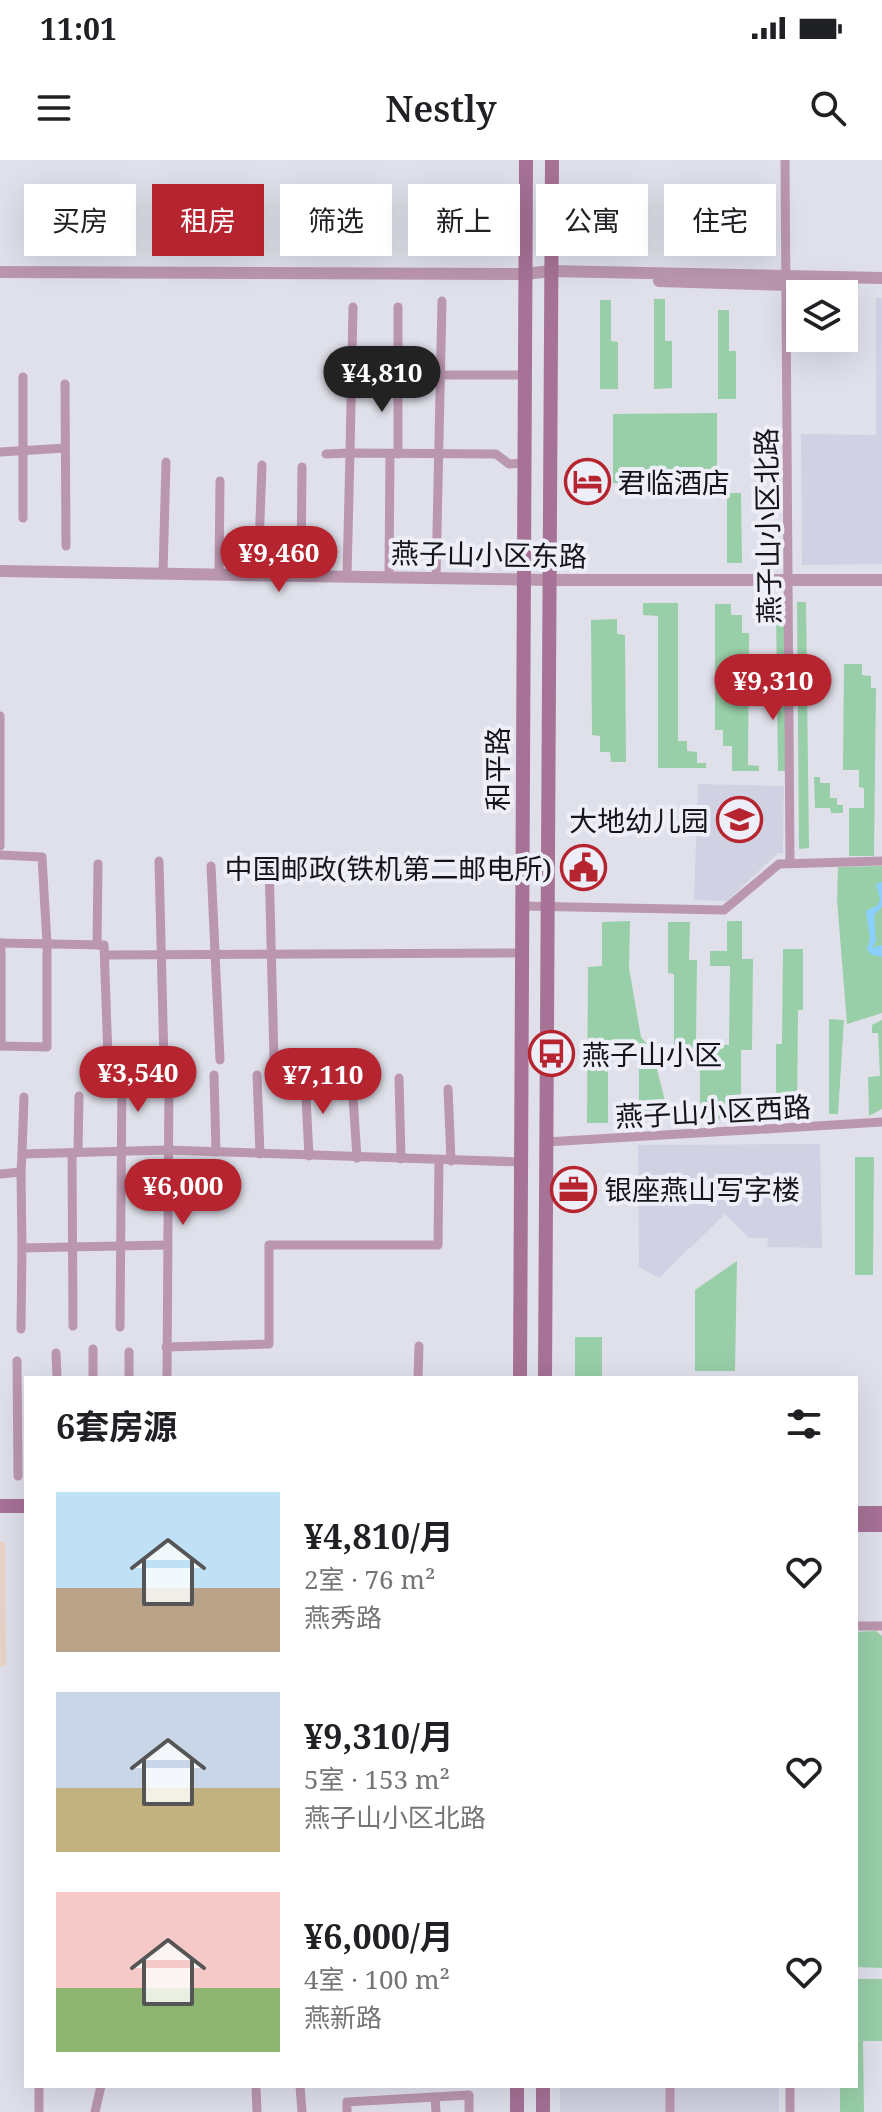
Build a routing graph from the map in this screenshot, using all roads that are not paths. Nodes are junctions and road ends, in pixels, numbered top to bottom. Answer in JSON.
{"nodes":[{"id":1,"x":526,"y":160,"type":"edge"},
{"id":2,"x":552,"y":160,"type":"edge"},
{"id":3,"x":785,"y":160,"type":"edge"},
{"id":4,"x":0,"y":274,"type":"edge"},
{"id":5,"x":551,"y":275,"type":"junction"},
{"id":6,"x":525,"y":277,"type":"junction"},
{"id":7,"x":882,"y":278,"type":"edge"},
{"id":8,"x":785,"y":281,"type":"junction"},
{"id":9,"x":882,"y":286,"type":"edge"},
{"id":10,"x":442,"y":301,"type":"dead end"},
{"id":11,"x":353,"y":307,"type":"dead end"},
{"id":12,"x":398,"y":307,"type":"dead end"},
{"id":13,"x":441,"y":374,"type":"junction"},
{"id":14,"x":353,"y":375,"type":"junction"},
{"id":15,"x":399,"y":375,"type":"junction"},
{"id":16,"x":525,"y":375,"type":"junction"},
{"id":17,"x":23,"y":377,"type":"dead end"},
{"id":18,"x":65,"y":384,"type":"dead end"},
{"id":19,"x":65,"y":448,"type":"junction"},
{"id":20,"x":21,"y":451,"type":"junction"},
{"id":21,"x":0,"y":452,"type":"edge"},
{"id":22,"x":350,"y":453,"type":"junction"},
{"id":23,"x":326,"y":454,"type":"dead end"},
{"id":24,"x":394,"y":454,"type":"junction"},
{"id":25,"x":439,"y":454,"type":"junction"},
{"id":26,"x":166,"y":462,"type":"dead end"},
{"id":27,"x":524,"y":463,"type":"junction"},
{"id":28,"x":262,"y":465,"type":"dead end"},
{"id":29,"x":302,"y":467,"type":"dead end"},
{"id":30,"x":220,"y":481,"type":"dead end"},
{"id":31,"x":23,"y":518,"type":"dead end"},
{"id":32,"x":66,"y":546,"type":"dead end"},
{"id":33,"x":0,"y":571,"type":"edge"},
{"id":34,"x":163,"y":574,"type":"junction"},
{"id":35,"x":219,"y":575,"type":"junction"},
{"id":36,"x":258,"y":576,"type":"junction"},
{"id":37,"x":301,"y":576,"type":"junction"},
{"id":38,"x":347,"y":576,"type":"junction"},
{"id":39,"x":389,"y":577,"type":"junction"},
{"id":40,"x":436,"y":578,"type":"junction"},
{"id":41,"x":524,"y":580,"type":"junction"},
{"id":42,"x":549,"y":580,"type":"junction"},
{"id":43,"x":789,"y":580,"type":"junction"},
{"id":44,"x":882,"y":580,"type":"edge"},
{"id":45,"x":0,"y":716,"type":"edge"},
{"id":46,"x":0,"y":846,"type":"edge"},
{"id":47,"x":0,"y":855,"type":"edge"},
{"id":48,"x":159,"y":861,"type":"dead end"},
{"id":49,"x":790,"y":861,"type":"junction"},
{"id":50,"x":882,"y":861,"type":"edge"},
{"id":51,"x":269,"y":862,"type":"dead end"},
{"id":52,"x":98,"y":864,"type":"dead end"},
{"id":53,"x":211,"y":866,"type":"dead end"},
{"id":54,"x":548,"y":905,"type":"junction"},
{"id":55,"x":522,"y":906,"type":"junction"},
{"id":56,"x":0,"y":943,"type":"edge"},
{"id":57,"x":47,"y":944,"type":"junction"},
{"id":58,"x":97,"y":945,"type":"junction"},
{"id":59,"x":522,"y":953,"type":"junction"},
{"id":60,"x":161,"y":954,"type":"junction"},
{"id":61,"x":215,"y":954,"type":"junction"},
{"id":62,"x":270,"y":954,"type":"junction"},
{"id":63,"x":105,"y":955,"type":"junction"},
{"id":64,"x":0,"y":1046,"type":"edge"},
{"id":65,"x":108,"y":1058,"type":"dead end"},
{"id":66,"x":274,"y":1059,"type":"dead end"},
{"id":67,"x":220,"y":1060,"type":"dead end"},
{"id":68,"x":164,"y":1063,"type":"dead end"},
{"id":69,"x":122,"y":1075,"type":"dead end"},
{"id":70,"x":214,"y":1075,"type":"dead end"},
{"id":71,"x":257,"y":1075,"type":"dead end"},
{"id":72,"x":169,"y":1076,"type":"dead end"},
{"id":73,"x":305,"y":1077,"type":"dead end"},
{"id":74,"x":399,"y":1078,"type":"dead end"},
{"id":75,"x":352,"y":1082,"type":"dead end"},
{"id":76,"x":448,"y":1089,"type":"dead end"},
{"id":77,"x":79,"y":1096,"type":"dead end"},
{"id":78,"x":24,"y":1097,"type":"dead end"},
{"id":79,"x":882,"y":1122,"type":"edge"},
{"id":80,"x":546,"y":1142,"type":"junction"},
{"id":81,"x":167,"y":1150,"type":"junction"},
{"id":82,"x":121,"y":1151,"type":"junction"},
{"id":83,"x":75,"y":1152,"type":"junction"},
{"id":84,"x":216,"y":1152,"type":"junction"},
{"id":85,"x":22,"y":1154,"type":"junction"},
{"id":86,"x":260,"y":1154,"type":"junction"},
{"id":87,"x":309,"y":1156,"type":"junction"},
{"id":88,"x":357,"y":1158,"type":"junction"},
{"id":89,"x":401,"y":1159,"type":"junction"},
{"id":90,"x":439,"y":1160,"type":"junction"},
{"id":91,"x":451,"y":1161,"type":"junction"},
{"id":92,"x":521,"y":1162,"type":"junction"},
{"id":93,"x":21,"y":1172,"type":"junction"},
{"id":94,"x":0,"y":1174,"type":"edge"},
{"id":95,"x":167,"y":1245,"type":"junction"},
{"id":96,"x":120,"y":1246,"type":"junction"},
{"id":97,"x":73,"y":1247,"type":"junction"},
{"id":98,"x":22,"y":1248,"type":"junction"},
{"id":99,"x":73,"y":1326,"type":"dead end"},
{"id":100,"x":120,"y":1327,"type":"dead end"},
{"id":101,"x":21,"y":1329,"type":"dead end"},
{"id":102,"x":419,"y":1346,"type":"dead end"},
{"id":103,"x":166,"y":1347,"type":"junction"},
{"id":104,"x":93,"y":1349,"type":"dead end"},
{"id":105,"x":129,"y":1352,"type":"dead end"},
{"id":106,"x":56,"y":1353,"type":"dead end"},
{"id":107,"x":17,"y":1361,"type":"dead end"},
{"id":108,"x":57,"y":1376,"type":"edge"},
{"id":109,"x":93,"y":1376,"type":"edge"},
{"id":110,"x":129,"y":1376,"type":"edge"},
{"id":111,"x":167,"y":1376,"type":"edge"},
{"id":112,"x":418,"y":1376,"type":"edge"},
{"id":113,"x":520,"y":1376,"type":"edge"},
{"id":114,"x":545,"y":1376,"type":"edge"},
{"id":115,"x":22,"y":1412,"type":"edge"},
{"id":116,"x":18,"y":1476,"type":"dead end"},
{"id":117,"x":0,"y":1506,"type":"edge"},
{"id":118,"x":24,"y":1506,"type":"edge"},
{"id":119,"x":858,"y":1513,"type":"edge"},
{"id":120,"x":882,"y":1513,"type":"edge"},
{"id":121,"x":0,"y":1516,"type":"edge"},
{"id":122,"x":24,"y":1516,"type":"edge"},
{"id":123,"x":858,"y":1525,"type":"edge"},
{"id":124,"x":882,"y":1525,"type":"edge"},
{"id":125,"x":858,"y":1626,"type":"edge"},
{"id":126,"x":882,"y":1626,"type":"edge"},
{"id":127,"x":39,"y":2088,"type":"edge"},
{"id":128,"x":101,"y":2088,"type":"edge"},
{"id":129,"x":256,"y":2088,"type":"edge"},
{"id":130,"x":300,"y":2088,"type":"edge"},
{"id":131,"x":517,"y":2088,"type":"edge"},
{"id":132,"x":543,"y":2088,"type":"edge"},
{"id":133,"x":670,"y":2088,"type":"edge"},
{"id":134,"x":790,"y":2088,"type":"edge"},
{"id":135,"x":435,"y":2097,"type":"junction"},
{"id":136,"x":393,"y":2100,"type":"junction"},
{"id":137,"x":39,"y":2112,"type":"edge"},
{"id":138,"x":95,"y":2112,"type":"edge"},
{"id":139,"x":257,"y":2112,"type":"edge"},
{"id":140,"x":302,"y":2112,"type":"edge"},
{"id":141,"x":347,"y":2112,"type":"edge"},
{"id":142,"x":393,"y":2112,"type":"edge"},
{"id":143,"x":436,"y":2112,"type":"edge"},
{"id":144,"x":469,"y":2112,"type":"edge"},
{"id":145,"x":517,"y":2112,"type":"edge"},
{"id":146,"x":543,"y":2112,"type":"edge"},
{"id":147,"x":670,"y":2112,"type":"edge"},
{"id":148,"x":790,"y":2112,"type":"edge"}],
"edges":[{"from":1,"to":6,"type":"main road","name":"和平路"},
{"from":2,"to":5,"type":"main road","name":"和平路"},
{"from":3,"to":8,"type":"street","name":"燕子山小区北路"},
{"from":4,"to":6,"type":"street"},
{"from":5,"to":6,"type":"street"},
{"from":5,"to":8,"type":"street"},
{"from":5,"to":42,"type":"main road","name":"和平路"},
{"from":6,"to":16,"type":"main road","name":"和平路"},
{"from":7,"to":8,"type":"street"},
{"from":8,"to":9,"type":"street"},
{"from":8,"to":43,"type":"street","name":"燕子山小区北路"},
{"from":10,"to":13,"type":"street"},
{"from":11,"to":14,"type":"street"},
{"from":12,"to":15,"type":"street"},
{"from":13,"to":15,"type":"street"},
{"from":13,"to":16,"type":"street"},
{"from":13,"to":25,"type":"street"},
{"from":14,"to":15,"type":"street"},
{"from":14,"to":22,"type":"street"},
{"from":15,"to":24,"type":"street"},
{"from":16,"to":27,"type":"main road","name":"和平路"},
{"from":17,"to":20,"type":"street"},
{"from":18,"to":19,"type":"street"},
{"from":19,"to":20,"type":"street"},
{"from":19,"to":32,"type":"street"},
{"from":20,"to":21,"type":"street"},
{"from":20,"to":31,"type":"street"},
{"from":22,"to":23,"type":"street"},
{"from":22,"to":24,"type":"street"},
{"from":22,"to":38,"type":"street"},
{"from":24,"to":25,"type":"street"},
{"from":24,"to":39,"type":"street"},
{"from":25,"to":27,"type":"street"},
{"from":25,"to":40,"type":"street"},
{"from":26,"to":34,"type":"street"},
{"from":27,"to":41,"type":"main road","name":"和平路"},
{"from":28,"to":36,"type":"street"},
{"from":29,"to":37,"type":"street"},
{"from":30,"to":35,"type":"street"},
{"from":33,"to":34,"type":"street","name":"燕子山小区东路"},
{"from":34,"to":35,"type":"street","name":"燕子山小区东路"},
{"from":35,"to":36,"type":"street","name":"燕子山小区东路"},
{"from":36,"to":37,"type":"street","name":"燕子山小区东路"},
{"from":37,"to":38,"type":"street","name":"燕子山小区东路"},
{"from":38,"to":39,"type":"street","name":"燕子山小区东路"},
{"from":39,"to":40,"type":"street","name":"燕子山小区东路"},
{"from":40,"to":41,"type":"street","name":"燕子山小区东路"},
{"from":41,"to":42,"type":"street","name":"燕子山小区东路"},
{"from":41,"to":55,"type":"main road","name":"和平路"},
{"from":42,"to":43,"type":"street","name":"燕子山小区东路"},
{"from":42,"to":54,"type":"main road","name":"和平路"},
{"from":43,"to":44,"type":"street","name":"燕子山小区东路"},
{"from":43,"to":49,"type":"street","name":"燕子山小区北路"},
{"from":45,"to":46,"type":"street"},
{"from":47,"to":57,"type":"street"},
{"from":48,"to":60,"type":"street"},
{"from":49,"to":50,"type":"street"},
{"from":49,"to":54,"type":"street"},
{"from":51,"to":62,"type":"street"},
{"from":52,"to":58,"type":"street"},
{"from":53,"to":61,"type":"street"},
{"from":54,"to":55,"type":"street"},
{"from":54,"to":80,"type":"main road","name":"和平路"},
{"from":55,"to":59,"type":"main road","name":"和平路"},
{"from":56,"to":57,"type":"street"},
{"from":56,"to":64,"type":"street"},
{"from":57,"to":58,"type":"street"},
{"from":57,"to":64,"type":"street"},
{"from":58,"to":63,"type":"street"},
{"from":59,"to":62,"type":"street"},
{"from":59,"to":92,"type":"main road","name":"和平路"},
{"from":60,"to":61,"type":"street"},
{"from":60,"to":63,"type":"street"},
{"from":60,"to":68,"type":"street"},
{"from":61,"to":62,"type":"street"},
{"from":61,"to":67,"type":"street"},
{"from":62,"to":66,"type":"street"},
{"from":63,"to":65,"type":"street"},
{"from":69,"to":82,"type":"street"},
{"from":70,"to":84,"type":"street"},
{"from":71,"to":86,"type":"street"},
{"from":72,"to":81,"type":"street"},
{"from":73,"to":87,"type":"street"},
{"from":74,"to":89,"type":"street"},
{"from":75,"to":88,"type":"street"},
{"from":76,"to":91,"type":"street"},
{"from":77,"to":83,"type":"street"},
{"from":78,"to":85,"type":"street"},
{"from":79,"to":80,"type":"street","name":"燕子山小区西路"},
{"from":80,"to":114,"type":"main road","name":"和平路"},
{"from":81,"to":82,"type":"street"},
{"from":81,"to":84,"type":"street"},
{"from":81,"to":95,"type":"street"},
{"from":82,"to":83,"type":"street"},
{"from":82,"to":96,"type":"street"},
{"from":83,"to":85,"type":"street"},
{"from":83,"to":97,"type":"street"},
{"from":84,"to":86,"type":"street"},
{"from":85,"to":93,"type":"street"},
{"from":86,"to":87,"type":"street"},
{"from":87,"to":88,"type":"street"},
{"from":88,"to":89,"type":"street"},
{"from":89,"to":90,"type":"street"},
{"from":90,"to":91,"type":"street"},
{"from":90,"to":103,"type":"street"},
{"from":91,"to":92,"type":"street"},
{"from":92,"to":113,"type":"main road","name":"和平路"},
{"from":93,"to":94,"type":"street"},
{"from":93,"to":98,"type":"street"},
{"from":95,"to":96,"type":"street"},
{"from":95,"to":103,"type":"street"},
{"from":96,"to":97,"type":"street"},
{"from":96,"to":100,"type":"street"},
{"from":97,"to":98,"type":"street"},
{"from":97,"to":99,"type":"street"},
{"from":98,"to":101,"type":"street"},
{"from":102,"to":112,"type":"street"},
{"from":103,"to":111,"type":"street"},
{"from":104,"to":109,"type":"street"},
{"from":105,"to":110,"type":"street"},
{"from":106,"to":108,"type":"street"},
{"from":107,"to":115,"type":"street"},
{"from":115,"to":116,"type":"street"},
{"from":117,"to":118,"type":"main road"},
{"from":119,"to":120,"type":"main road"},
{"from":121,"to":122,"type":"main road"},
{"from":123,"to":124,"type":"main road"},
{"from":125,"to":126,"type":"street"},
{"from":127,"to":137,"type":"street"},
{"from":128,"to":138,"type":"street"},
{"from":129,"to":139,"type":"street"},
{"from":130,"to":140,"type":"street"},
{"from":131,"to":145,"type":"main road"},
{"from":132,"to":146,"type":"main road"},
{"from":133,"to":147,"type":"street"},
{"from":134,"to":148,"type":"street"},
{"from":135,"to":136,"type":"street"},
{"from":135,"to":143,"type":"street"},
{"from":135,"to":144,"type":"street"},
{"from":136,"to":141,"type":"street"},
{"from":136,"to":142,"type":"street"}]}
